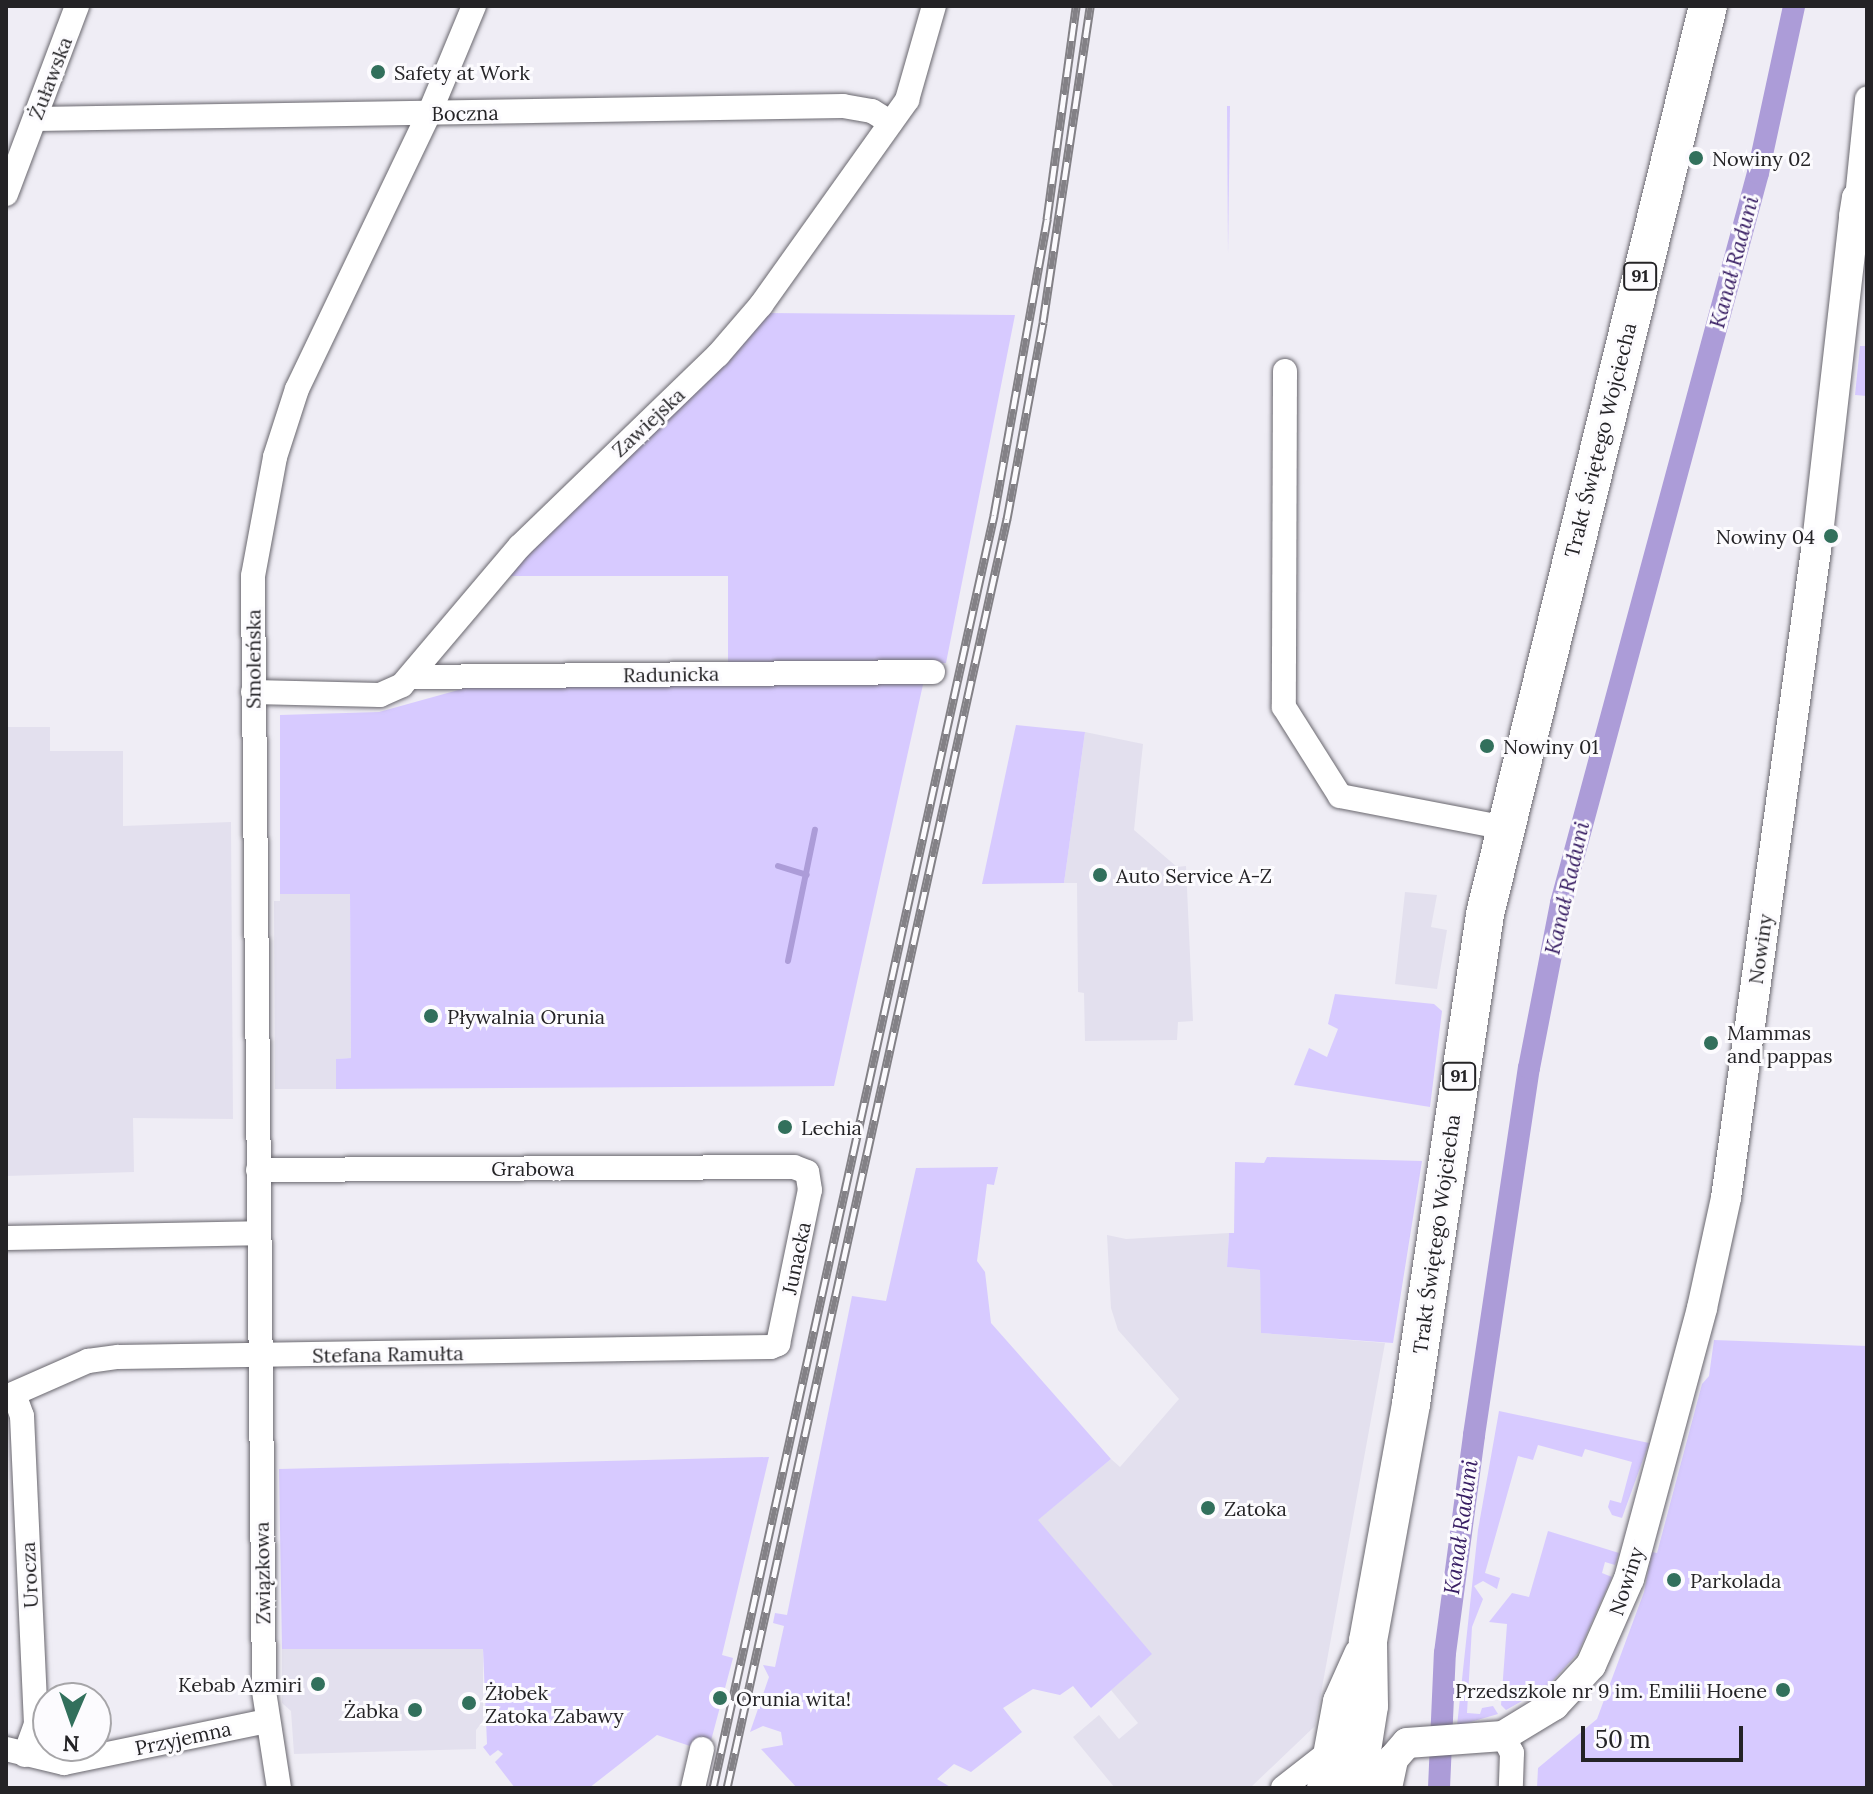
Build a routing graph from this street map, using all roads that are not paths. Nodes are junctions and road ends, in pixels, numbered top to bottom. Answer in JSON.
{"nodes":[{"id":1,"x":77,"y":6,"type":"edge"},
{"id":2,"x":474,"y":6,"type":"edge"},
{"id":3,"x":934,"y":6,"type":"edge"},
{"id":4,"x":1708,"y":6,"type":"edge"},
{"id":5,"x":1867,"y":99,"type":"edge"},
{"id":6,"x":429,"y":114,"type":"junction"},
{"id":7,"x":35,"y":119,"type":"junction"},
{"id":8,"x":891,"y":123,"type":"junction"},
{"id":9,"x":6,"y":194,"type":"edge"},
{"id":10,"x":1862,"y":198,"type":"edge"},
{"id":11,"x":1285,"y":371,"type":"dead end"},
{"id":12,"x":933,"y":672,"type":"dead end"},
{"id":13,"x":410,"y":677,"type":"junction"},
{"id":14,"x":253,"y":692,"type":"junction"},
{"id":15,"x":1506,"y":828,"type":"junction"},
{"id":16,"x":258,"y":1170,"type":"junction"},
{"id":17,"x":807,"y":1172,"type":"joint"},
{"id":18,"x":258,"y":1233,"type":"junction"},
{"id":19,"x":6,"y":1238,"type":"edge"},
{"id":20,"x":778,"y":1344,"type":"joint"},
{"id":21,"x":258,"y":1356,"type":"junction"},
{"id":22,"x":10,"y":1396,"type":"edge"},
{"id":23,"x":266,"y":1721,"type":"junction"},
{"id":24,"x":1503,"y":1736,"type":"junction"},
{"id":25,"x":702,"y":1749,"type":"dead end"},
{"id":26,"x":15,"y":1752,"type":"edge"},
{"id":27,"x":1349,"y":1779,"type":"edge"},
{"id":28,"x":279,"y":1788,"type":"edge"},
{"id":29,"x":693,"y":1788,"type":"edge"},
{"id":30,"x":1283,"y":1788,"type":"edge"},
{"id":31,"x":1511,"y":1788,"type":"edge"}],
"edges":[{"from":1,"to":7,"type":"street","name":"Żuławska"},
{"from":2,"to":6,"type":"street","name":"Smoleńska"},
{"from":3,"to":8,"type":"street","name":"Zawiejska"},
{"from":4,"to":15,"type":"main road","name":"Trakt Świętego Wojciecha","number":"91"},
{"from":5,"to":10,"type":"street","name":"Nowiny"},
{"from":6,"to":7,"type":"street","name":"Boczna"},
{"from":6,"to":8,"type":"street","name":"Boczna"},
{"from":6,"to":14,"type":"street","name":"Smoleńska"},
{"from":7,"to":9,"type":"street","name":"Żuławska"},
{"from":8,"to":13,"type":"street","name":"Zawiejska"},
{"from":10,"to":24,"type":"street","name":"Nowiny"},
{"from":11,"to":15,"type":"street"},
{"from":12,"to":13,"type":"street","name":"Radunicka"},
{"from":13,"to":14,"type":"street","name":"Zawiejska"},
{"from":14,"to":16,"type":"street","name":"Smoleńska"},
{"from":15,"to":27,"type":"main road","name":"Trakt Świętego Wojciecha","number":"91"},
{"from":16,"to":17,"type":"street","name":"Grabowa"},
{"from":16,"to":18,"type":"street","name":"Smoleńska"},
{"from":17,"to":20,"type":"street","name":"Junacka"},
{"from":18,"to":19,"type":"street"},
{"from":18,"to":21,"type":"street","name":"Smoleńska"},
{"from":20,"to":21,"type":"street","name":"Stefana Ramułta"},
{"from":21,"to":22,"type":"street","name":"Stefana Ramułta"},
{"from":21,"to":23,"type":"street","name":"Związkowa"},
{"from":22,"to":26,"type":"street","name":"Urocza"},
{"from":23,"to":26,"type":"street","name":"Przyjemna"},
{"from":23,"to":28,"type":"street","name":"Związkowa"},
{"from":24,"to":27,"type":"street","name":"Nowiny"},
{"from":24,"to":31,"type":"street"},
{"from":25,"to":29,"type":"street"},
{"from":27,"to":30,"type":"street"}]}
